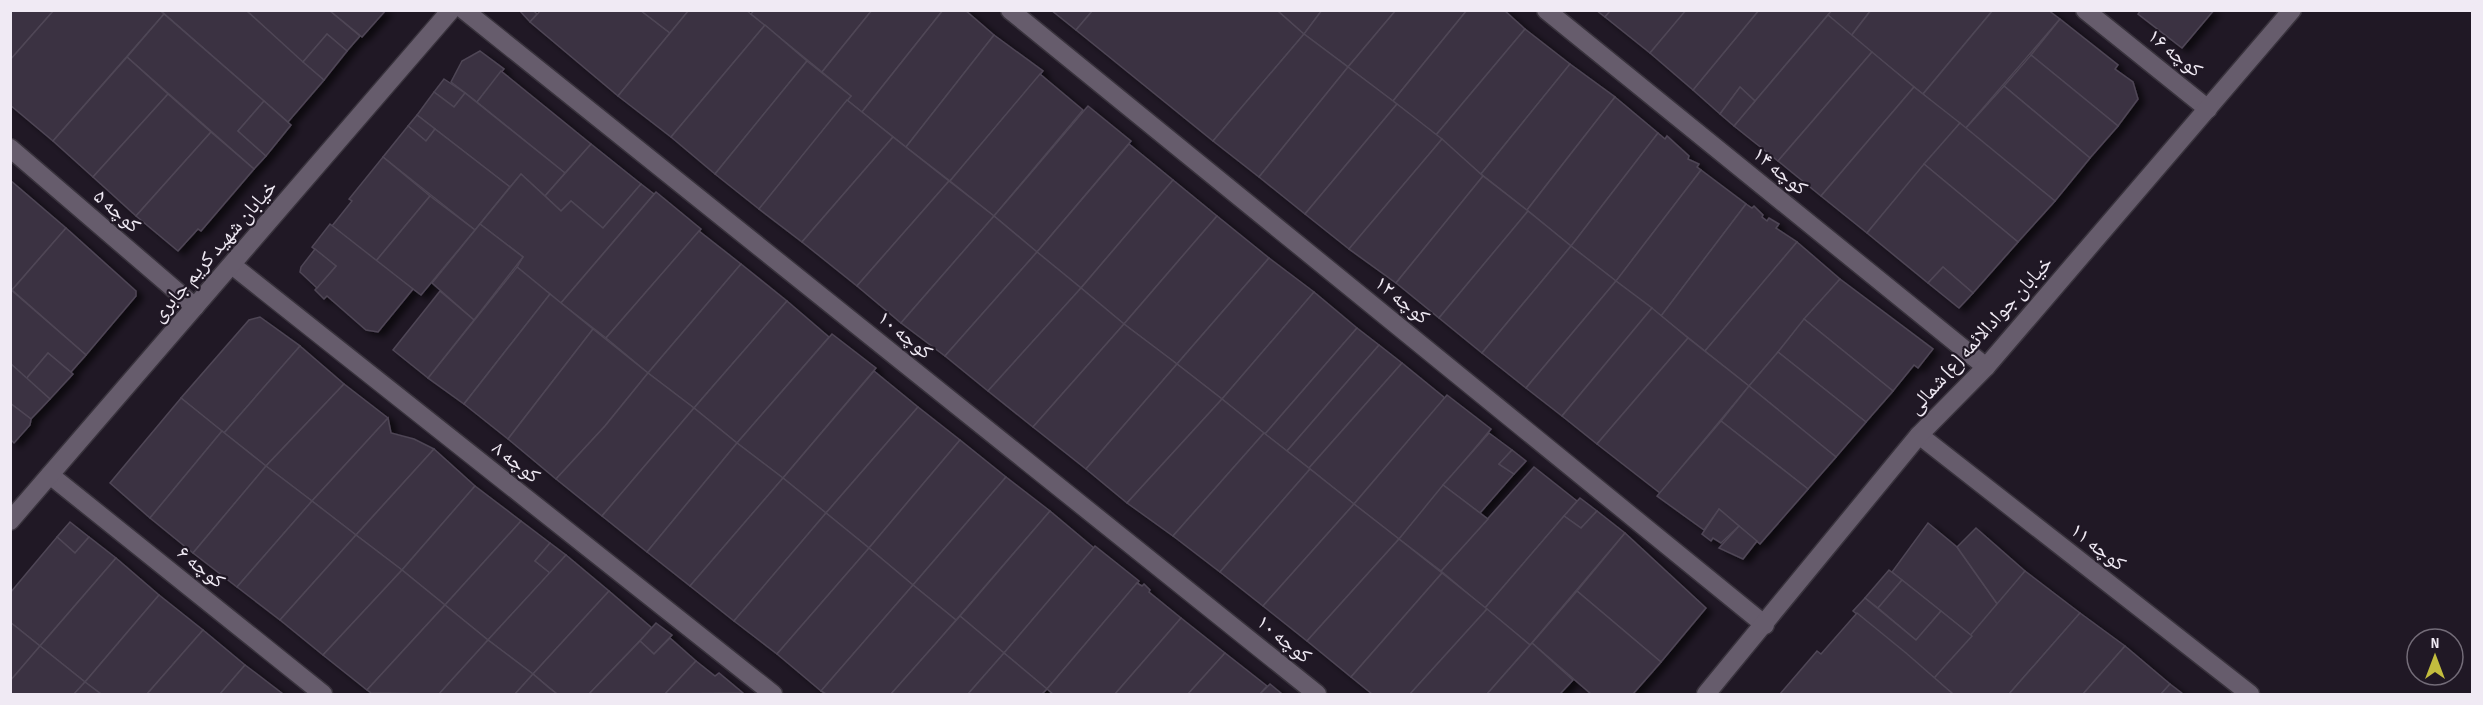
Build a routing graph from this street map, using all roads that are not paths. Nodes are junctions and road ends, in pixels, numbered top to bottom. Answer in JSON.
{"nodes":[{"id":1,"x":451,"y":10,"type":"edge"},
{"id":2,"x":464,"y":10,"type":"edge"},
{"id":3,"x":1010,"y":10,"type":"edge"},
{"id":4,"x":1546,"y":10,"type":"edge"},
{"id":5,"x":2085,"y":10,"type":"edge"},
{"id":6,"x":2292,"y":10,"type":"edge"},
{"id":7,"x":2208,"y":109,"type":"junction"},
{"id":8,"x":10,"y":148,"type":"edge"},
{"id":9,"x":232,"y":265,"type":"junction"},
{"id":10,"x":195,"y":307,"type":"junction"},
{"id":11,"x":1986,"y":367,"type":"junction"},
{"id":12,"x":1919,"y":435,"type":"junction"},
{"id":13,"x":50,"y":475,"type":"junction"},
{"id":14,"x":10,"y":521,"type":"edge"},
{"id":15,"x":1765,"y":625,"type":"junction"},
{"id":16,"x":323,"y":694,"type":"edge"},
{"id":17,"x":773,"y":694,"type":"edge"},
{"id":18,"x":1317,"y":694,"type":"edge"},
{"id":19,"x":1706,"y":694,"type":"edge"},
{"id":20,"x":2250,"y":694,"type":"edge"}],
"edges":[{"from":1,"to":9,"type":"street","name":"خیابان شهید کریم جابری"},
{"from":2,"to":18,"type":"street","name":"کوچه ۱۰"},
{"from":3,"to":15,"type":"street","name":"کوچه ۱۲"},
{"from":4,"to":11,"type":"street","name":"کوچه ۱۴"},
{"from":5,"to":7,"type":"street","name":"کوچه ۱۶"},
{"from":6,"to":7,"type":"street","name":"خیابان جوادالائمه (ع) شمالی"},
{"from":7,"to":11,"type":"street","name":"خیابان جوادالائمه (ع) شمالی"},
{"from":8,"to":10,"type":"street","name":"کوچه ۵"},
{"from":9,"to":10,"type":"street","name":"خیابان شهید کریم جابری"},
{"from":9,"to":17,"type":"street","name":"کوچه ۸"},
{"from":10,"to":13,"type":"street","name":"خیابان شهید کریم جابری"},
{"from":11,"to":12,"type":"street","name":"خیابان جوادالائمه (ع) شمالی"},
{"from":12,"to":15,"type":"street","name":"خیابان جوادالائمه (ع) شمالی"},
{"from":12,"to":20,"type":"street","name":"کوچه ۱۱"},
{"from":13,"to":14,"type":"street","name":"خیابان شهید کریم جابری"},
{"from":13,"to":16,"type":"street","name":"کوچه ۶"},
{"from":15,"to":19,"type":"street","name":"خیابان جوادالائمه (ع) شمالی"}]}
